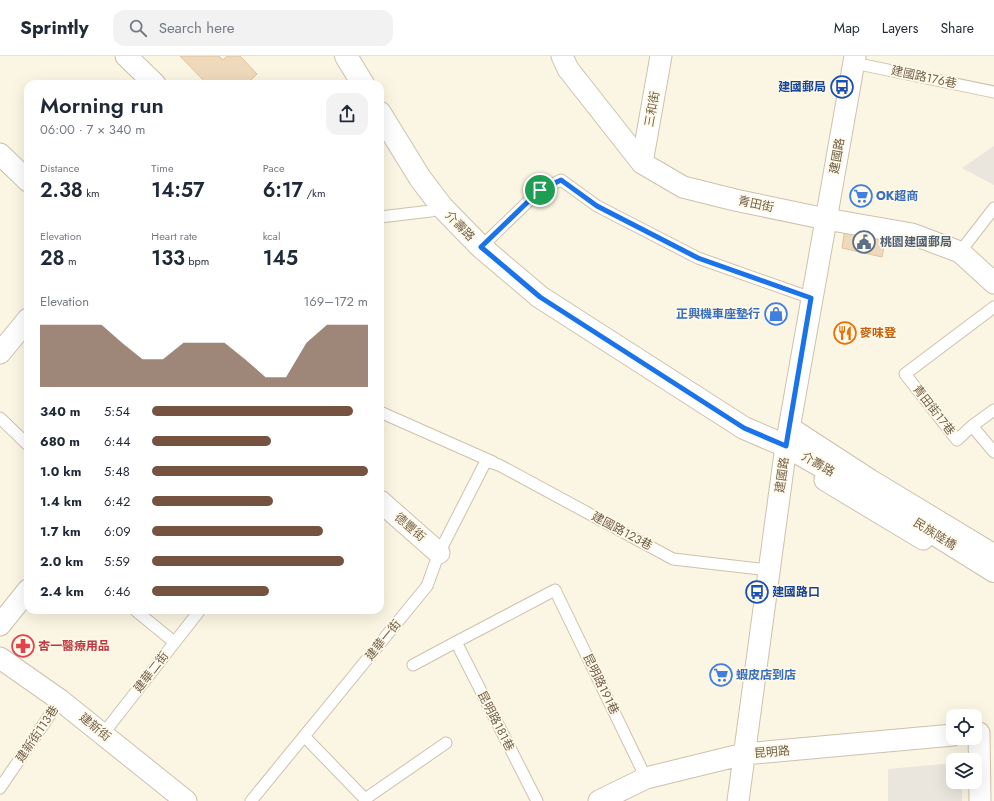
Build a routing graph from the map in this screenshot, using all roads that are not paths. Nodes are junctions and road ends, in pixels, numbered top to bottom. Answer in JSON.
{"nodes":[{"id":1,"x":126,"y":56,"type":"edge"},
{"id":2,"x":346,"y":56,"type":"edge"},
{"id":3,"x":562,"y":56,"type":"edge"},
{"id":4,"x":661,"y":56,"type":"edge"},
{"id":5,"x":854,"y":59,"type":"edge"},
{"id":6,"x":151,"y":80,"type":"edge"},
{"id":7,"x":361,"y":80,"type":"edge"},
{"id":8,"x":994,"y":92,"type":"edge"},
{"id":9,"x":384,"y":120,"type":"edge"},
{"id":10,"x":0,"y":154,"type":"edge"},
{"id":11,"x":642,"y":163,"type":"junction"},
{"id":12,"x":24,"y":177,"type":"edge"},
{"id":13,"x":442,"y":208,"type":"junction"},
{"id":14,"x":994,"y":208,"type":"edge"},
{"id":15,"x":384,"y":216,"type":"edge"},
{"id":16,"x":826,"y":219,"type":"junction"},
{"id":17,"x":481,"y":247,"type":"junction"},
{"id":18,"x":960,"y":252,"type":"junction"},
{"id":19,"x":994,"y":283,"type":"edge"},
{"id":20,"x":811,"y":298,"type":"junction"},
{"id":21,"x":994,"y":307,"type":"edge"},
{"id":22,"x":24,"y":324,"type":"edge"},
{"id":23,"x":0,"y":353,"type":"edge"},
{"id":24,"x":994,"y":410,"type":"edge"},
{"id":25,"x":384,"y":414,"type":"edge"},
{"id":26,"x":0,"y":418,"type":"edge"},
{"id":27,"x":972,"y":426,"type":"junction"},
{"id":28,"x":24,"y":441,"type":"edge"},
{"id":29,"x":787,"y":443,"type":"junction"},
{"id":30,"x":994,"y":452,"type":"edge"},
{"id":31,"x":486,"y":461,"type":"joint"},
{"id":32,"x":499,"y":465,"type":"junction"},
{"id":33,"x":877,"y":498,"type":"joint"},
{"id":34,"x":384,"y":505,"type":"edge"},
{"id":35,"x":439,"y":553,"type":"junction"},
{"id":36,"x":994,"y":555,"type":"edge"},
{"id":37,"x":769,"y":570,"type":"junction"},
{"id":38,"x":994,"y":571,"type":"edge"},
{"id":39,"x":994,"y":580,"type":"edge"},
{"id":40,"x":24,"y":595,"type":"edge"},
{"id":41,"x":140,"y":614,"type":"edge"},
{"id":42,"x":197,"y":614,"type":"edge"},
{"id":43,"x":0,"y":625,"type":"edge"},
{"id":44,"x":174,"y":642,"type":"junction"},
{"id":45,"x":456,"y":642,"type":"junction"},
{"id":46,"x":0,"y":658,"type":"edge"},
{"id":47,"x":413,"y":665,"type":"dead end"},
{"id":48,"x":60,"y":700,"type":"junction"},
{"id":49,"x":983,"y":732,"type":"edge"},
{"id":50,"x":103,"y":734,"type":"junction"},
{"id":51,"x":304,"y":736,"type":"junction"},
{"id":52,"x":946,"y":736,"type":"edge"},
{"id":53,"x":446,"y":743,"type":"dead end"},
{"id":54,"x":744,"y":754,"type":"junction"},
{"id":55,"x":646,"y":778,"type":"junction"},
{"id":56,"x":0,"y":788,"type":"edge"},
{"id":57,"x":186,"y":801,"type":"edge"},
{"id":58,"x":251,"y":801,"type":"edge"},
{"id":59,"x":537,"y":801,"type":"edge"},
{"id":60,"x":599,"y":801,"type":"edge"},
{"id":61,"x":738,"y":801,"type":"edge"},
{"id":62,"x":980,"y":801,"type":"edge"}],
"edges":[{"from":1,"to":6,"type":"street"},
{"from":2,"to":7,"type":"street"},
{"from":3,"to":11,"type":"street","name":"青田街"},
{"from":4,"to":11,"type":"street","name":"三和街"},
{"from":5,"to":8,"type":"lane","name":"建國路176巷"},
{"from":5,"to":16,"type":"street","name":"建國路"},
{"from":9,"to":13,"type":"street","name":"介壽路"},
{"from":10,"to":12,"type":"street"},
{"from":11,"to":16,"type":"street","name":"青田街"},
{"from":13,"to":15,"type":"lane"},
{"from":13,"to":17,"type":"street","name":"介壽路"},
{"from":14,"to":18,"type":"lane"},
{"from":16,"to":18,"type":"street","name":"青田街"},
{"from":16,"to":20,"type":"street","name":"建國路"},
{"from":17,"to":20,"type":"lane"},
{"from":17,"to":29,"type":"street","name":"介壽路"},
{"from":18,"to":19,"type":"street","name":"青田街"},
{"from":20,"to":29,"type":"street","name":"建國路"},
{"from":21,"to":27,"type":"lane","name":"青田街17巷"},
{"from":22,"to":23,"type":"street"},
{"from":24,"to":27,"type":"lane"},
{"from":25,"to":32,"type":"lane"},
{"from":26,"to":28,"type":"lane"},
{"from":27,"to":30,"type":"lane","name":"青田街17巷"},
{"from":29,"to":33,"type":"street","name":"介壽路"},
{"from":29,"to":36,"type":"street","name":"介壽路"},
{"from":29,"to":37,"type":"street","name":"建國路"},
{"from":29,"to":39,"type":"street","name":"介壽路"},
{"from":31,"to":32,"type":"lane","name":"建國路123巷"},
{"from":31,"to":35,"type":"lane","name":"建華一街"},
{"from":32,"to":37,"type":"lane","name":"建國路123巷"},
{"from":33,"to":38,"type":"street","name":"民族陸橋"},
{"from":34,"to":35,"type":"street","name":"德豐街"},
{"from":35,"to":51,"type":"lane","name":"建華一街"},
{"from":37,"to":54,"type":"street","name":"建國路"},
{"from":40,"to":43,"type":"street"},
{"from":41,"to":44,"type":"lane"},
{"from":42,"to":44,"type":"lane","name":"建華二街"},
{"from":44,"to":50,"type":"lane","name":"建華二街"},
{"from":45,"to":47,"type":"lane"},
{"from":45,"to":55,"type":"lane","name":"昆明路191巷"},
{"from":45,"to":59,"type":"lane","name":"昆明路181巷"},
{"from":46,"to":48,"type":"street","name":"建新街"},
{"from":48,"to":50,"type":"street","name":"建新街"},
{"from":48,"to":56,"type":"lane","name":"建新街113巷"},
{"from":49,"to":62,"type":"street"},
{"from":50,"to":57,"type":"street","name":"建新街"},
{"from":51,"to":53,"type":"lane"},
{"from":51,"to":58,"type":"lane","name":"建華一街"},
{"from":52,"to":54,"type":"street","name":"昆明路"},
{"from":54,"to":55,"type":"street","name":"昆明路"},
{"from":54,"to":61,"type":"street","name":"建國路"},
{"from":55,"to":60,"type":"street","name":"昆明路"}]}
